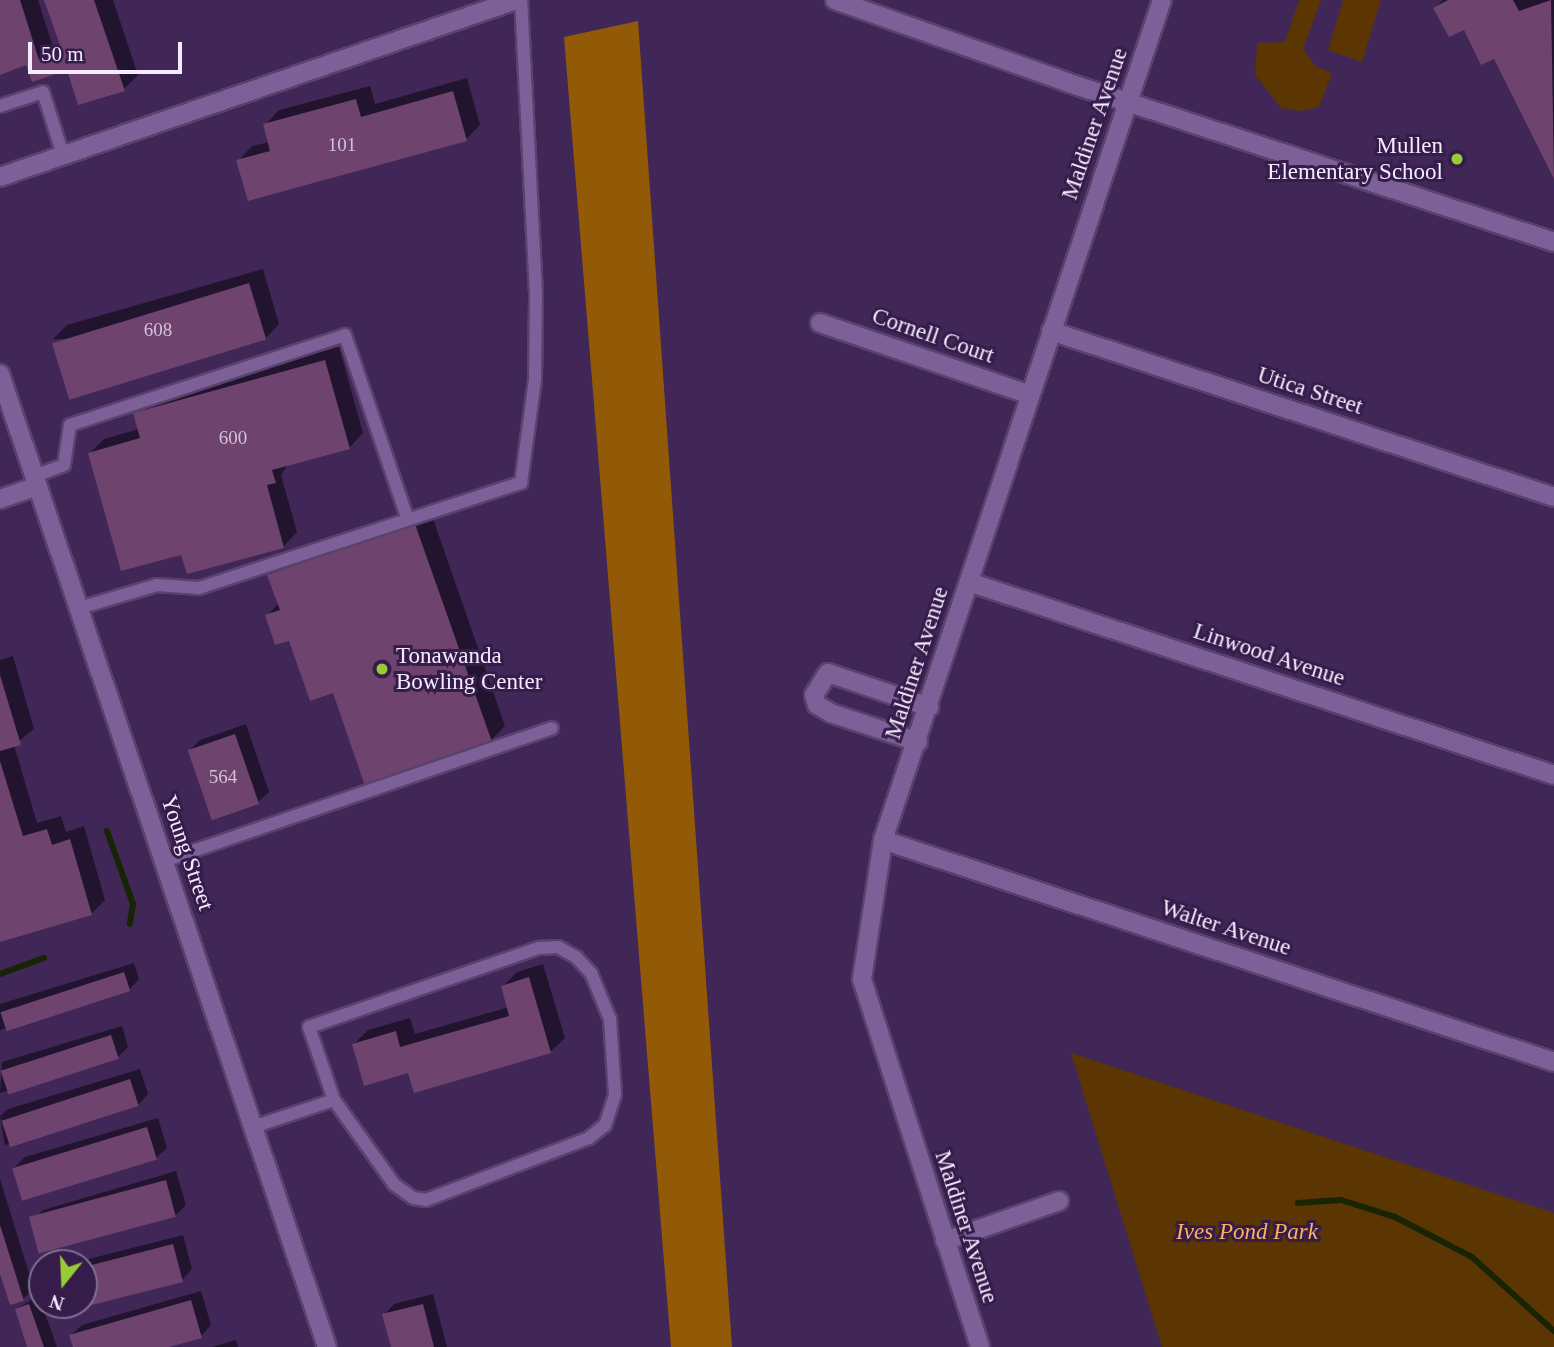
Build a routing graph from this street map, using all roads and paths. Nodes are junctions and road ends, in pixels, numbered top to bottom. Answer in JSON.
{"nodes":[{"id":1,"x":519,"y":0,"type":"edge"},
{"id":2,"x":835,"y":0,"type":"edge"},
{"id":3,"x":1162,"y":0,"type":"edge"},
{"id":4,"x":1128,"y":101,"type":"junction"},
{"id":5,"x":0,"y":106,"type":"edge"},
{"id":6,"x":63,"y":155,"type":"junction"},
{"id":7,"x":0,"y":177,"type":"edge"},
{"id":8,"x":1554,"y":242,"type":"edge"},
{"id":9,"x":820,"y":323,"type":"dead end"},
{"id":10,"x":1051,"y":331,"type":"junction"},
{"id":11,"x":0,"y":374,"type":"edge"},
{"id":12,"x":1030,"y":395,"type":"junction"},
{"id":13,"x":36,"y":481,"type":"junction"},
{"id":14,"x":1554,"y":497,"type":"edge"},
{"id":15,"x":0,"y":499,"type":"edge"},
{"id":16,"x":408,"y":520,"type":"junction"},
{"id":17,"x":969,"y":582,"type":"junction"},
{"id":18,"x":79,"y":608,"type":"junction"},
{"id":19,"x":929,"y":707,"type":"junction"},
{"id":20,"x":552,"y":728,"type":"dead end"},
{"id":21,"x":918,"y":742,"type":"junction"},
{"id":22,"x":1554,"y":775,"type":"edge"},
{"id":23,"x":883,"y":840,"type":"junction"},
{"id":24,"x":164,"y":861,"type":"junction"},
{"id":25,"x":1554,"y":1062,"type":"edge"},
{"id":26,"x":334,"y":1100,"type":"junction"},
{"id":27,"x":253,"y":1127,"type":"junction"},
{"id":28,"x":1059,"y":1201,"type":"dead end"},
{"id":29,"x":945,"y":1241,"type":"junction"},
{"id":30,"x":327,"y":1347,"type":"edge"},
{"id":31,"x":980,"y":1347,"type":"edge"}],
"edges":[{"from":1,"to":6,"type":"street"},
{"from":1,"to":16,"type":"lane"},
{"from":2,"to":4,"type":"street"},
{"from":3,"to":4,"type":"street","name":"Maldiner Avenue"},
{"from":4,"to":8,"type":"street"},
{"from":4,"to":10,"type":"street","name":"Maldiner Avenue"},
{"from":5,"to":6,"type":"lane"},
{"from":6,"to":7,"type":"street"},
{"from":9,"to":12,"type":"street","name":"Cornell Court"},
{"from":10,"to":12,"type":"street","name":"Maldiner Avenue"},
{"from":10,"to":14,"type":"street","name":"Utica Street"},
{"from":11,"to":13,"type":"street","name":"Young Street"},
{"from":12,"to":17,"type":"street","name":"Maldiner Avenue"},
{"from":13,"to":15,"type":"street"},
{"from":13,"to":16,"type":"lane"},
{"from":13,"to":18,"type":"street","name":"Young Street"},
{"from":16,"to":18,"type":"lane"},
{"from":17,"to":19,"type":"street","name":"Maldiner Avenue"},
{"from":17,"to":22,"type":"street","name":"Linwood Avenue"},
{"from":18,"to":24,"type":"street","name":"Young Street"},
{"from":19,"to":21,"type":"street","name":"Maldiner Avenue"},
{"from":19,"to":21,"type":"street"},
{"from":20,"to":24,"type":"lane"},
{"from":21,"to":23,"type":"street","name":"Maldiner Avenue"},
{"from":23,"to":25,"type":"street","name":"Walter Avenue"},
{"from":23,"to":29,"type":"street","name":"Maldiner Avenue"},
{"from":24,"to":27,"type":"street","name":"Young Street"},
{"from":26,"to":26,"type":"lane"},
{"from":26,"to":27,"type":"lane"},
{"from":27,"to":30,"type":"street","name":"Young Street"},
{"from":28,"to":29,"type":"street"},
{"from":29,"to":31,"type":"street","name":"Maldiner Avenue"}]}
